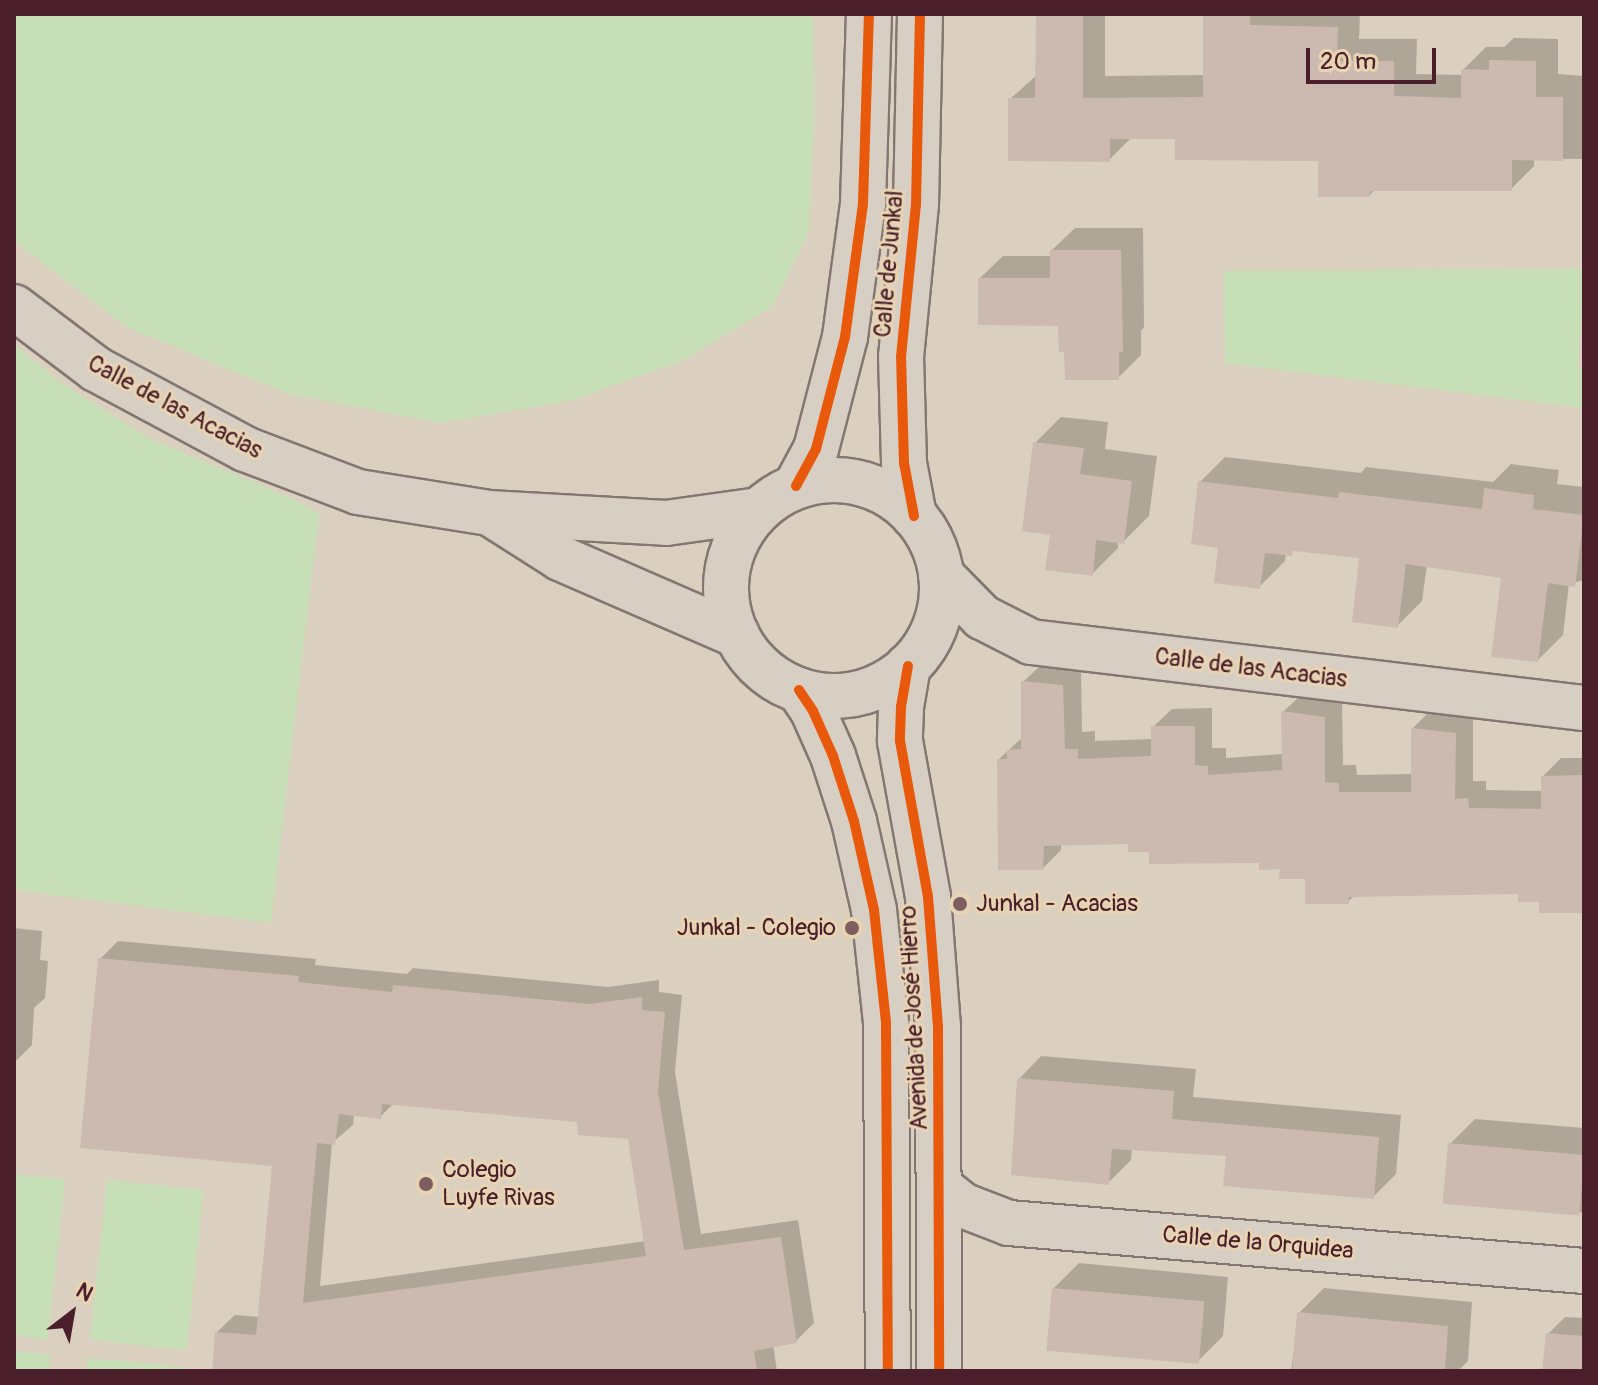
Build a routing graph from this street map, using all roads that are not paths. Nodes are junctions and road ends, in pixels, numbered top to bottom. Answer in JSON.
{"nodes":[{"id":1,"x":869,"y":14,"type":"edge"},
{"id":2,"x":920,"y":14,"type":"edge"},
{"id":3,"x":14,"y":307,"type":"edge"},
{"id":4,"x":796,"y":486,"type":"junction"},
{"id":5,"x":759,"y":510,"type":"junction"},
{"id":6,"x":489,"y":513,"type":"junction"},
{"id":7,"x":914,"y":516,"type":"junction"},
{"id":8,"x":941,"y":575,"type":"junction"},
{"id":9,"x":737,"y":635,"type":"junction"},
{"id":10,"x":908,"y":666,"type":"junction"},
{"id":11,"x":799,"y":690,"type":"junction"},
{"id":12,"x":1584,"y":708,"type":"edge"},
{"id":13,"x":940,"y":1187,"type":"junction"},
{"id":14,"x":1584,"y":1271,"type":"edge"},
{"id":15,"x":888,"y":1371,"type":"edge"},
{"id":16,"x":939,"y":1371,"type":"edge"}],
"edges":[{"from":1,"to":4,"type":"street","name":"Calle de Junkal"},
{"from":2,"to":7,"type":"street","name":"Calle de Junkal"},
{"from":3,"to":6,"type":"street","name":"Calle de las Acacias"},
{"from":4,"to":5,"type":"street"},
{"from":4,"to":7,"type":"street"},
{"from":5,"to":6,"type":"street","name":"Calle de las Acacias"},
{"from":5,"to":9,"type":"street"},
{"from":6,"to":9,"type":"street","name":"Calle de las Acacias"},
{"from":7,"to":8,"type":"street"},
{"from":8,"to":10,"type":"street"},
{"from":8,"to":12,"type":"street","name":"Calle de las Acacias"},
{"from":9,"to":11,"type":"street"},
{"from":10,"to":11,"type":"street"},
{"from":10,"to":13,"type":"street","name":"Avenida de José Hierro"},
{"from":11,"to":15,"type":"street","name":"Avenida de José Hierro"},
{"from":13,"to":14,"type":"street","name":"Calle de la Orquidea"},
{"from":13,"to":16,"type":"street","name":"Avenida de José Hierro"}]}
